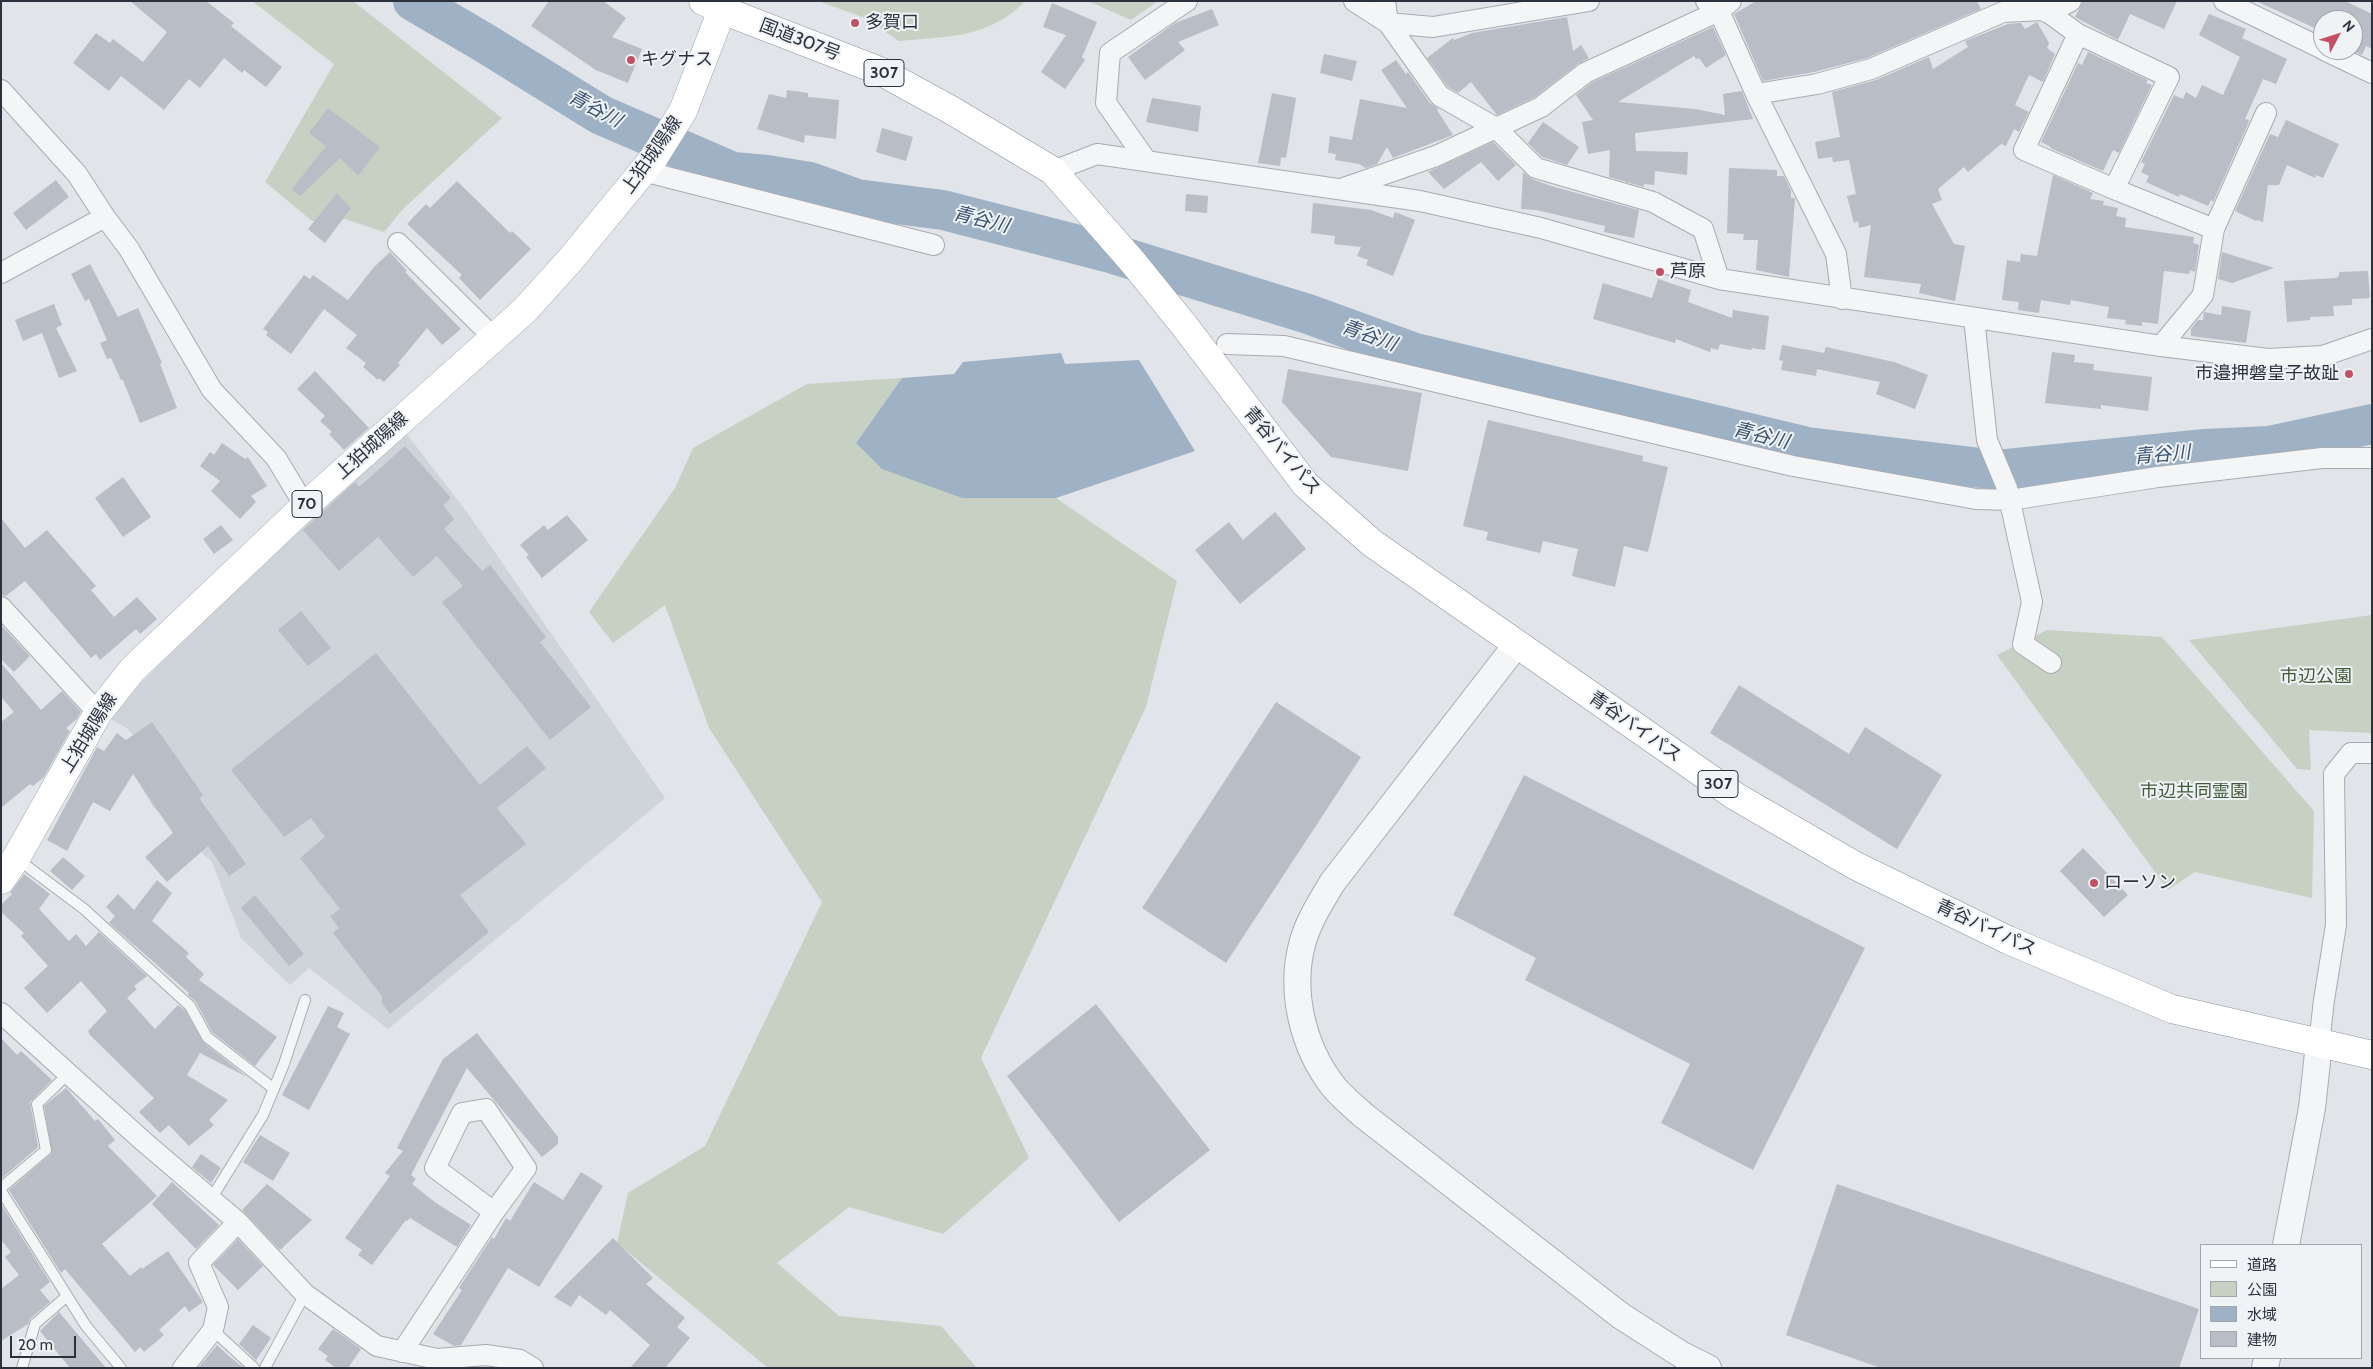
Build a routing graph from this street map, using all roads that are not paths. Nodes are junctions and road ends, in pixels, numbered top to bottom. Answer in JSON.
{"nodes":[{"id":1,"x":1187,"y":1,"type":"edge"},
{"id":2,"x":1354,"y":1,"type":"edge"},
{"id":3,"x":1385,"y":1,"type":"edge"},
{"id":4,"x":1589,"y":1,"type":"edge"},
{"id":5,"x":2071,"y":1,"type":"edge"},
{"id":6,"x":2224,"y":1,"type":"edge"},
{"id":7,"x":716,"y":4,"type":"edge"},
{"id":8,"x":1719,"y":4,"type":"edge"},
{"id":9,"x":2044,"y":8,"type":"edge"},
{"id":10,"x":1388,"y":23,"type":"junction"},
{"id":11,"x":2078,"y":34,"type":"junction"},
{"id":12,"x":2313,"y":45,"type":"edge"},
{"id":13,"x":2345,"y":60,"type":"edge"},
{"id":14,"x":2372,"y":73,"type":"edge"},
{"id":15,"x":1,"y":90,"type":"edge"},
{"id":16,"x":1756,"y":94,"type":"junction"},
{"id":17,"x":2266,"y":113,"type":"dead end"},
{"id":18,"x":1496,"y":128,"type":"junction"},
{"id":19,"x":1146,"y":160,"type":"junction"},
{"id":20,"x":648,"y":165,"type":"junction"},
{"id":21,"x":1053,"y":170,"type":"junction"},
{"id":22,"x":1342,"y":189,"type":"junction"},
{"id":23,"x":2114,"y":189,"type":"junction"},
{"id":24,"x":105,"y":217,"type":"junction"},
{"id":25,"x":2214,"y":229,"type":"junction"},
{"id":26,"x":398,"y":243,"type":"dead end"},
{"id":27,"x":934,"y":245,"type":"dead end"},
{"id":28,"x":1,"y":272,"type":"edge"},
{"id":29,"x":1719,"y":279,"type":"junction"},
{"id":30,"x":1842,"y":299,"type":"junction"},
{"id":31,"x":1974,"y":318,"type":"junction"},
{"id":32,"x":494,"y":338,"type":"junction"},
{"id":33,"x":2370,"y":343,"type":"edge"},
{"id":34,"x":1227,"y":344,"type":"dead end"},
{"id":35,"x":2161,"y":346,"type":"junction"},
{"id":36,"x":2372,"y":458,"type":"edge"},
{"id":37,"x":2009,"y":494,"type":"junction"},
{"id":38,"x":306,"y":506,"type":"junction"},
{"id":39,"x":1,"y":607,"type":"edge"},
{"id":40,"x":1517,"y":644,"type":"junction"},
{"id":41,"x":2051,"y":663,"type":"dead end"},
{"id":42,"x":98,"y":712,"type":"junction"},
{"id":43,"x":2372,"y":753,"type":"edge"},
{"id":44,"x":9,"y":869,"type":"edge"},
{"id":45,"x":304,"y":1000,"type":"dead end"},
{"id":46,"x":1,"y":1013,"type":"edge"},
{"id":47,"x":2319,"y":1044,"type":"junction"},
{"id":48,"x":2372,"y":1055,"type":"edge"},
{"id":49,"x":68,"y":1074,"type":"junction"},
{"id":50,"x":274,"y":1089,"type":"junction"},
{"id":51,"x":1,"y":1190,"type":"edge"},
{"id":52,"x":211,"y":1199,"type":"junction"},
{"id":53,"x":494,"y":1212,"type":"junction"},
{"id":54,"x":238,"y":1222,"type":"junction"},
{"id":55,"x":2286,"y":1244,"type":"edge"},
{"id":56,"x":305,"y":1294,"type":"junction"},
{"id":57,"x":67,"y":1296,"type":"junction"},
{"id":58,"x":213,"y":1330,"type":"junction"},
{"id":59,"x":402,"y":1352,"type":"junction"},
{"id":60,"x":22,"y":1368,"type":"edge"},
{"id":61,"x":121,"y":1368,"type":"edge"},
{"id":62,"x":183,"y":1368,"type":"edge"},
{"id":63,"x":254,"y":1368,"type":"edge"},
{"id":64,"x":265,"y":1368,"type":"edge"},
{"id":65,"x":533,"y":1368,"type":"edge"},
{"id":66,"x":1708,"y":1368,"type":"edge"}],
"edges":[{"from":1,"to":19,"type":"street"},
{"from":2,"to":10,"type":"street"},
{"from":3,"to":10,"type":"street"},
{"from":4,"to":10,"type":"street"},
{"from":5,"to":9,"type":"street"},
{"from":6,"to":12,"type":"street"},
{"from":7,"to":20,"type":"main road","name":"上狛城陽線","number":"70"},
{"from":7,"to":21,"type":"main road","name":"国道307号","number":"307"},
{"from":8,"to":16,"type":"street"},
{"from":8,"to":18,"type":"street"},
{"from":9,"to":11,"type":"street"},
{"from":9,"to":16,"type":"street"},
{"from":10,"to":18,"type":"street"},
{"from":11,"to":23,"type":"street"},
{"from":11,"to":23,"type":"street"},
{"from":13,"to":14,"type":"street"},
{"from":15,"to":24,"type":"street"},
{"from":16,"to":30,"type":"street"},
{"from":17,"to":25,"type":"street"},
{"from":18,"to":22,"type":"street"},
{"from":18,"to":29,"type":"street"},
{"from":19,"to":21,"type":"street"},
{"from":19,"to":22,"type":"street"},
{"from":20,"to":27,"type":"street"},
{"from":20,"to":32,"type":"main road","name":"上狛城陽線","number":"70"},
{"from":21,"to":40,"type":"main road","name":"青谷バイパス","number":"307"},
{"from":22,"to":29,"type":"street"},
{"from":23,"to":25,"type":"street"},
{"from":24,"to":28,"type":"street"},
{"from":24,"to":38,"type":"street"},
{"from":25,"to":35,"type":"street"},
{"from":26,"to":32,"type":"street"},
{"from":29,"to":30,"type":"street"},
{"from":30,"to":31,"type":"street"},
{"from":31,"to":35,"type":"street"},
{"from":31,"to":37,"type":"street"},
{"from":32,"to":38,"type":"main road","name":"上狛城陽線","number":"70"},
{"from":33,"to":35,"type":"street"},
{"from":34,"to":37,"type":"street"},
{"from":36,"to":37,"type":"street"},
{"from":37,"to":41,"type":"street"},
{"from":38,"to":42,"type":"main road","name":"上狛城陽線","number":"70"},
{"from":39,"to":42,"type":"street"},
{"from":40,"to":47,"type":"main road","name":"青谷バイパス","number":"307"},
{"from":40,"to":66,"type":"street"},
{"from":42,"to":44,"type":"main road","name":"上狛城陽線","number":"70"},
{"from":43,"to":47,"type":"street"},
{"from":44,"to":50,"type":"lane"},
{"from":45,"to":50,"type":"lane"},
{"from":46,"to":49,"type":"street"},
{"from":47,"to":48,"type":"main road","name":"青谷バイパス","number":"307"},
{"from":47,"to":55,"type":"street"},
{"from":49,"to":51,"type":"lane"},
{"from":49,"to":52,"type":"street"},
{"from":50,"to":52,"type":"lane"},
{"from":51,"to":57,"type":"lane"},
{"from":52,"to":54,"type":"street"},
{"from":53,"to":53,"type":"street"},
{"from":53,"to":59,"type":"street"},
{"from":54,"to":56,"type":"street"},
{"from":54,"to":58,"type":"street"},
{"from":56,"to":59,"type":"street"},
{"from":56,"to":64,"type":"lane"},
{"from":57,"to":60,"type":"lane"},
{"from":57,"to":61,"type":"lane"},
{"from":58,"to":62,"type":"street"},
{"from":58,"to":63,"type":"lane"},
{"from":59,"to":65,"type":"street"}]}
